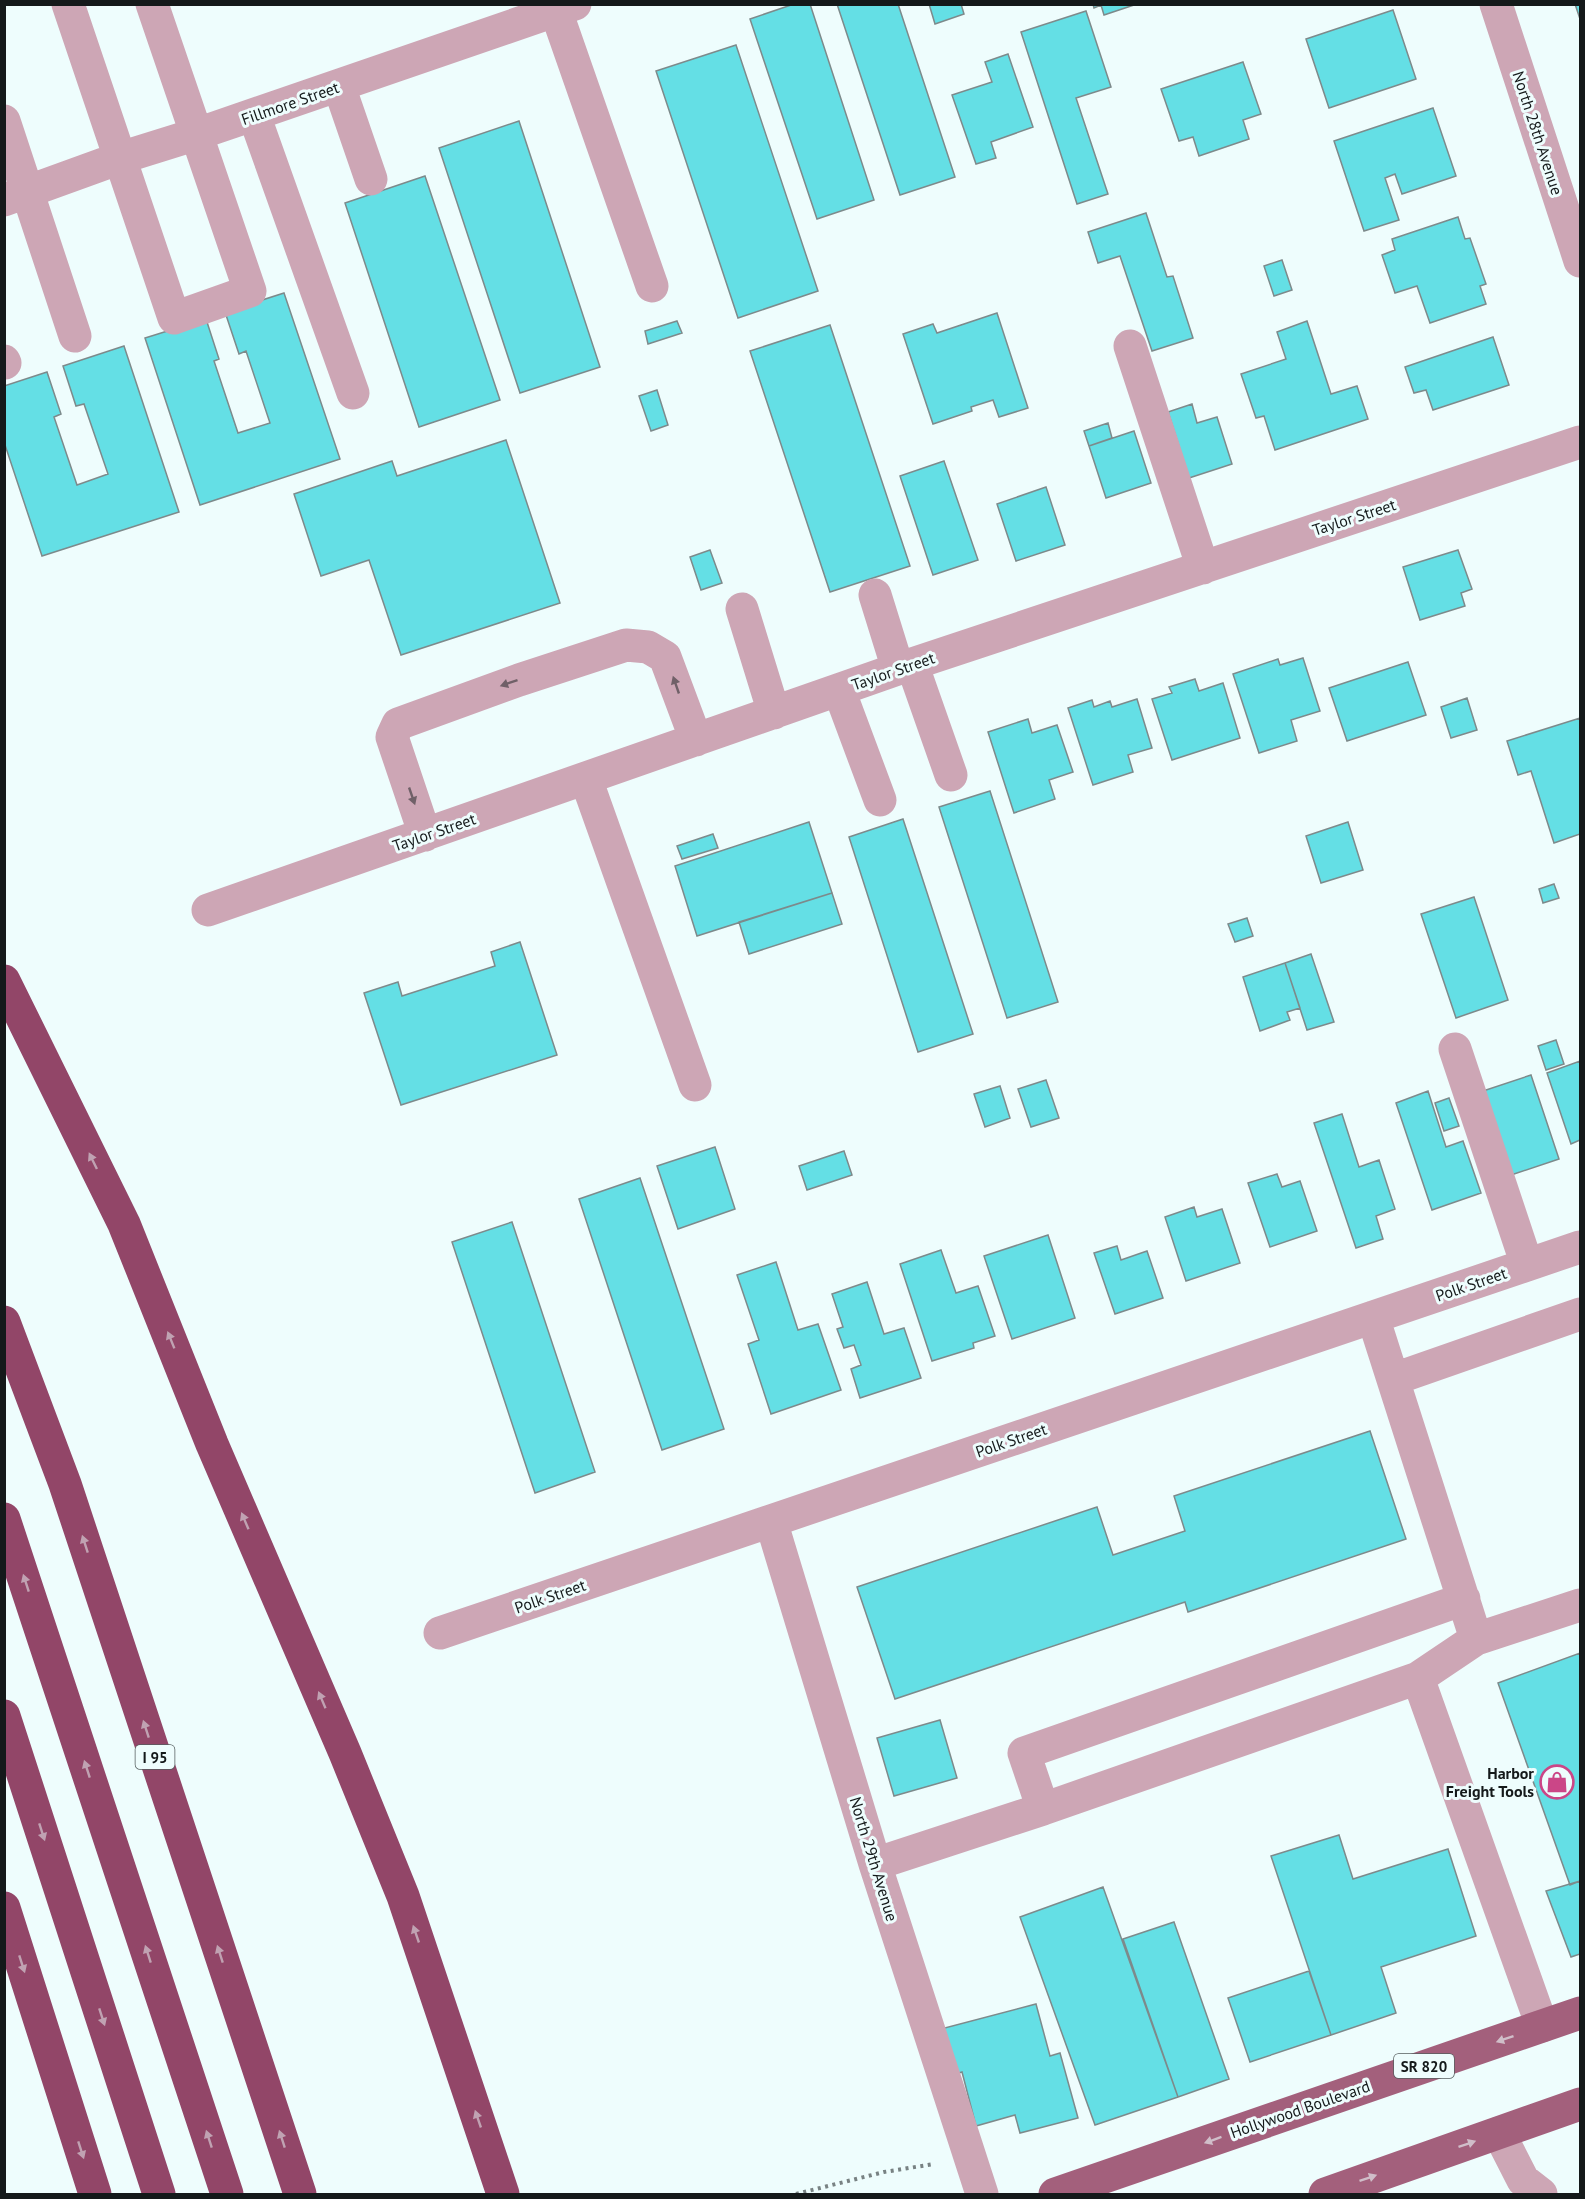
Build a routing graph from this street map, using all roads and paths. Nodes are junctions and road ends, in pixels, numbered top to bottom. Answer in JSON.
{"nodes":[{"id":1,"x":68,"y":4,"type":"edge"},
{"id":2,"x":152,"y":4,"type":"edge"},
{"id":3,"x":1496,"y":4,"type":"edge"},
{"id":4,"x":565,"y":8,"type":"edge"},
{"id":5,"x":339,"y":86,"type":"junction"},
{"id":6,"x":254,"y":115,"type":"junction"},
{"id":7,"x":4,"y":121,"type":"edge"},
{"id":8,"x":197,"y":134,"type":"junction"},
{"id":9,"x":120,"y":158,"type":"junction"},
{"id":10,"x":371,"y":178,"type":"dead end"},
{"id":11,"x":17,"y":196,"type":"edge"},
{"id":12,"x":1581,"y":261,"type":"edge"},
{"id":13,"x":652,"y":286,"type":"dead end"},
{"id":14,"x":75,"y":336,"type":"dead end"},
{"id":15,"x":1130,"y":346,"type":"dead end"},
{"id":16,"x":353,"y":393,"type":"dead end"},
{"id":17,"x":1581,"y":442,"type":"edge"},
{"id":18,"x":1203,"y":568,"type":"junction"},
{"id":19,"x":875,"y":595,"type":"dead end"},
{"id":20,"x":742,"y":609,"type":"dead end"},
{"id":21,"x":905,"y":667,"type":"junction"},
{"id":22,"x":839,"y":690,"type":"junction"},
{"id":23,"x":774,"y":713,"type":"junction"},
{"id":24,"x":696,"y":740,"type":"junction"},
{"id":25,"x":951,"y":776,"type":"dead end"},
{"id":26,"x":586,"y":778,"type":"junction"},
{"id":27,"x":880,"y":800,"type":"dead end"},
{"id":28,"x":425,"y":835,"type":"junction"},
{"id":29,"x":208,"y":910,"type":"dead end"},
{"id":30,"x":4,"y":981,"type":"edge"},
{"id":31,"x":1455,"y":1049,"type":"dead end"},
{"id":32,"x":695,"y":1085,"type":"dead end"},
{"id":33,"x":1581,"y":1247,"type":"edge"},
{"id":34,"x":1527,"y":1265,"type":"junction"},
{"id":35,"x":1581,"y":1314,"type":"edge"},
{"id":36,"x":1374,"y":1317,"type":"junction"},
{"id":37,"x":4,"y":1322,"type":"edge"},
{"id":38,"x":1394,"y":1379,"type":"junction"},
{"id":39,"x":4,"y":1519,"type":"edge"},
{"id":40,"x":771,"y":1521,"type":"junction"},
{"id":41,"x":1464,"y":1599,"type":"junction"},
{"id":42,"x":1581,"y":1605,"type":"edge"},
{"id":43,"x":440,"y":1633,"type":"dead end"},
{"id":44,"x":1476,"y":1639,"type":"junction"},
{"id":45,"x":1418,"y":1678,"type":"junction"},
{"id":46,"x":4,"y":1716,"type":"edge"},
{"id":47,"x":1042,"y":1809,"type":"junction"},
{"id":48,"x":875,"y":1864,"type":"junction"},
{"id":49,"x":4,"y":1908,"type":"edge"},
{"id":50,"x":1581,"y":2013,"type":"edge"},
{"id":51,"x":1542,"y":2026,"type":"junction"},
{"id":52,"x":1581,"y":2104,"type":"edge"},
{"id":53,"x":1499,"y":2133,"type":"junction"},
{"id":54,"x":490,"y":2156,"type":"junction"},
{"id":55,"x":970,"y":2158,"type":"junction"},
{"id":56,"x":95,"y":2194,"type":"edge"},
{"id":57,"x":159,"y":2194,"type":"edge"},
{"id":58,"x":227,"y":2194,"type":"edge"},
{"id":59,"x":300,"y":2194,"type":"edge"},
{"id":60,"x":503,"y":2194,"type":"edge"},
{"id":61,"x":529,"y":2194,"type":"edge"},
{"id":62,"x":796,"y":2194,"type":"edge"},
{"id":63,"x":982,"y":2194,"type":"edge"},
{"id":64,"x":1055,"y":2194,"type":"edge"},
{"id":65,"x":1325,"y":2194,"type":"edge"},
{"id":66,"x":1541,"y":2194,"type":"edge"}],
"edges":[{"from":1,"to":9,"type":"street"},
{"from":2,"to":8,"type":"street"},
{"from":3,"to":12,"type":"street","name":"North 28th Avenue"},
{"from":4,"to":5,"type":"street","name":"Fillmore Street"},
{"from":4,"to":13,"type":"street"},
{"from":5,"to":6,"type":"street","name":"Fillmore Street"},
{"from":5,"to":10,"type":"street"},
{"from":6,"to":8,"type":"street","name":"Fillmore Street"},
{"from":6,"to":16,"type":"street"},
{"from":7,"to":11,"type":"street"},
{"from":8,"to":9,"type":"street","name":"Fillmore Street"},
{"from":8,"to":9,"type":"street"},
{"from":9,"to":11,"type":"street","name":"Fillmore Street"},
{"from":11,"to":14,"type":"street"},
{"from":15,"to":18,"type":"street"},
{"from":17,"to":18,"type":"street","name":"Taylor Street"},
{"from":18,"to":21,"type":"street","name":"Taylor Street"},
{"from":19,"to":21,"type":"street"},
{"from":20,"to":23,"type":"street"},
{"from":21,"to":22,"type":"street","name":"Taylor Street"},
{"from":21,"to":25,"type":"street"},
{"from":22,"to":23,"type":"street","name":"Taylor Street"},
{"from":22,"to":27,"type":"street"},
{"from":23,"to":24,"type":"street","name":"Taylor Street"},
{"from":24,"to":26,"type":"street","name":"Taylor Street"},
{"from":24,"to":28,"type":"street","one_way":true},
{"from":26,"to":28,"type":"street","name":"Taylor Street"},
{"from":26,"to":32,"type":"street"},
{"from":28,"to":29,"type":"street","name":"Taylor Street"},
{"from":54,"to":30,"type":"highway","one_way":true},
{"from":31,"to":34,"type":"street"},
{"from":33,"to":34,"type":"street","name":"Polk Street"},
{"from":34,"to":36,"type":"street","name":"Polk Street"},
{"from":35,"to":38,"type":"street"},
{"from":36,"to":38,"type":"street"},
{"from":36,"to":40,"type":"street","name":"Polk Street"},
{"from":59,"to":37,"type":"highway","number":"I 95","one_way":true},
{"from":38,"to":41,"type":"street"},
{"from":58,"to":39,"type":"highway","one_way":true},
{"from":40,"to":43,"type":"street","name":"Polk Street"},
{"from":40,"to":48,"type":"street","name":"North 29th Avenue"},
{"from":41,"to":44,"type":"street"},
{"from":41,"to":47,"type":"street"},
{"from":42,"to":44,"type":"street"},
{"from":44,"to":45,"type":"street"},
{"from":45,"to":47,"type":"street"},
{"from":45,"to":51,"type":"street"},
{"from":46,"to":57,"type":"highway","one_way":true},
{"from":47,"to":48,"type":"street"},
{"from":48,"to":55,"type":"street","name":"North 29th Avenue"},
{"from":49,"to":56,"type":"highway","one_way":true},
{"from":50,"to":51,"type":"main road","name":"Hollywood Boulevard","number":"SR 820"},
{"from":51,"to":64,"type":"main road","name":"Hollywood Boulevard","number":"SR 820","one_way":true},
{"from":52,"to":53,"type":"main road"},
{"from":65,"to":53,"type":"main road","one_way":true},
{"from":53,"to":66,"type":"street"},
{"from":54,"to":60,"type":"highway"},
{"from":54,"to":61,"type":"highway"},
{"from":55,"to":62,"type":"path"},
{"from":55,"to":63,"type":"street","name":"North 29th Avenue"}]}
